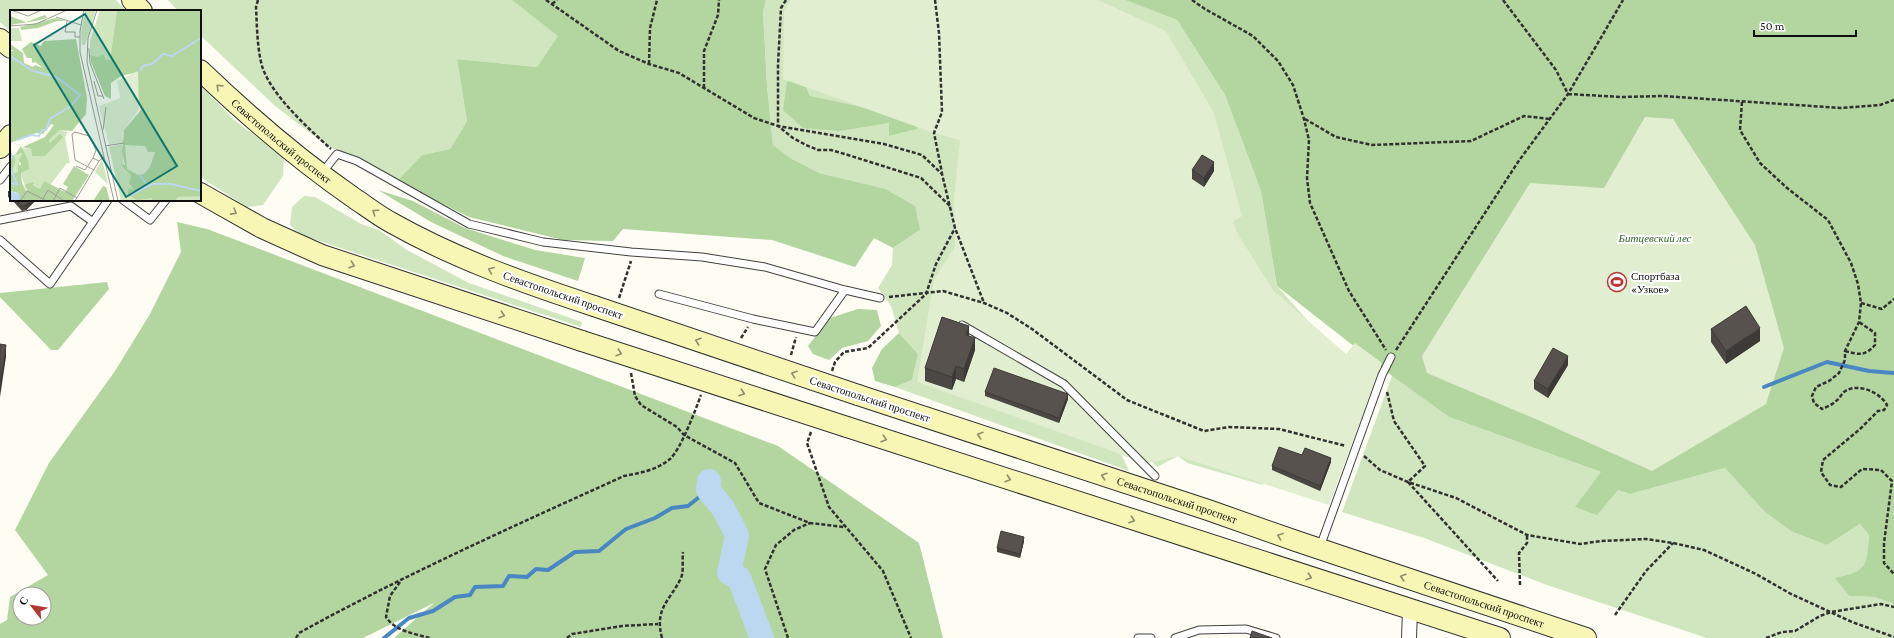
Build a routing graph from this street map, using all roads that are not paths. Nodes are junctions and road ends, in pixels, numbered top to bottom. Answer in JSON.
{"nodes":[{"id":1,"x":132,"y":0,"type":"edge"},
{"id":2,"x":141,"y":10,"type":"edge"},
{"id":3,"x":0,"y":39,"type":"edge"},
{"id":4,"x":10,"y":47,"type":"edge"},
{"id":5,"x":201,"y":71,"type":"edge"},
{"id":6,"x":10,"y":136,"type":"edge"},
{"id":7,"x":0,"y":148,"type":"edge"},
{"id":8,"x":10,"y":167,"type":"edge"},
{"id":9,"x":322,"y":174,"type":"junction"},
{"id":10,"x":0,"y":180,"type":"edge"},
{"id":11,"x":201,"y":194,"type":"edge"},
{"id":12,"x":107,"y":201,"type":"edge"},
{"id":13,"x":124,"y":201,"type":"edge"},
{"id":14,"x":165,"y":201,"type":"edge"},
{"id":15,"x":73,"y":203,"type":"edge"},
{"id":16,"x":0,"y":220,"type":"edge"},
{"id":17,"x":93,"y":222,"type":"junction"},
{"id":18,"x":0,"y":240,"type":"edge"},
{"id":19,"x":845,"y":290,"type":"junction"},
{"id":20,"x":659,"y":294,"type":"dead end"},
{"id":21,"x":880,"y":298,"type":"road end"},
{"id":22,"x":959,"y":323,"type":"edge"},
{"id":23,"x":1391,"y":357,"type":"road end"},
{"id":24,"x":1155,"y":476,"type":"dead end"},
{"id":25,"x":1319,"y":549,"type":"junction"},
{"id":26,"x":1410,"y":610,"type":"junction"},
{"id":27,"x":1138,"y":638,"type":"edge"},
{"id":28,"x":1151,"y":638,"type":"edge"},
{"id":29,"x":1175,"y":638,"type":"edge"},
{"id":30,"x":1276,"y":638,"type":"edge"},
{"id":31,"x":1409,"y":638,"type":"edge"},
{"id":32,"x":1500,"y":638,"type":"edge"},
{"id":33,"x":1586,"y":638,"type":"edge"}],
"edges":[{"from":1,"to":2,"type":"main road"},
{"from":3,"to":4,"type":"main road"},
{"from":9,"to":5,"type":"main road","name":"Севастопольский проспект","one_way":true},
{"from":6,"to":7,"type":"main road"},
{"from":8,"to":10,"type":"lane"},
{"from":9,"to":19,"type":"lane"},
{"from":25,"to":9,"type":"main road","name":"Севастопольский проспект","one_way":true,"bridge":true},
{"from":11,"to":26,"type":"main road","one_way":true,"bridge":true},
{"from":12,"to":17,"type":"lane"},
{"from":13,"to":14,"type":"lane"},
{"from":15,"to":16,"type":"lane"},
{"from":15,"to":17,"type":"lane"},
{"from":17,"to":18,"type":"lane"},
{"from":19,"to":20,"type":"lane"},
{"from":19,"to":21,"type":"lane"},
{"from":22,"to":24,"type":"lane"},
{"from":23,"to":25,"type":"lane"},
{"from":33,"to":25,"type":"main road","name":"Севастопольский проспект","one_way":true},
{"from":26,"to":31,"type":"street"},
{"from":26,"to":32,"type":"main road"},
{"from":27,"to":28,"type":"lane"},
{"from":29,"to":30,"type":"lane"}]}
